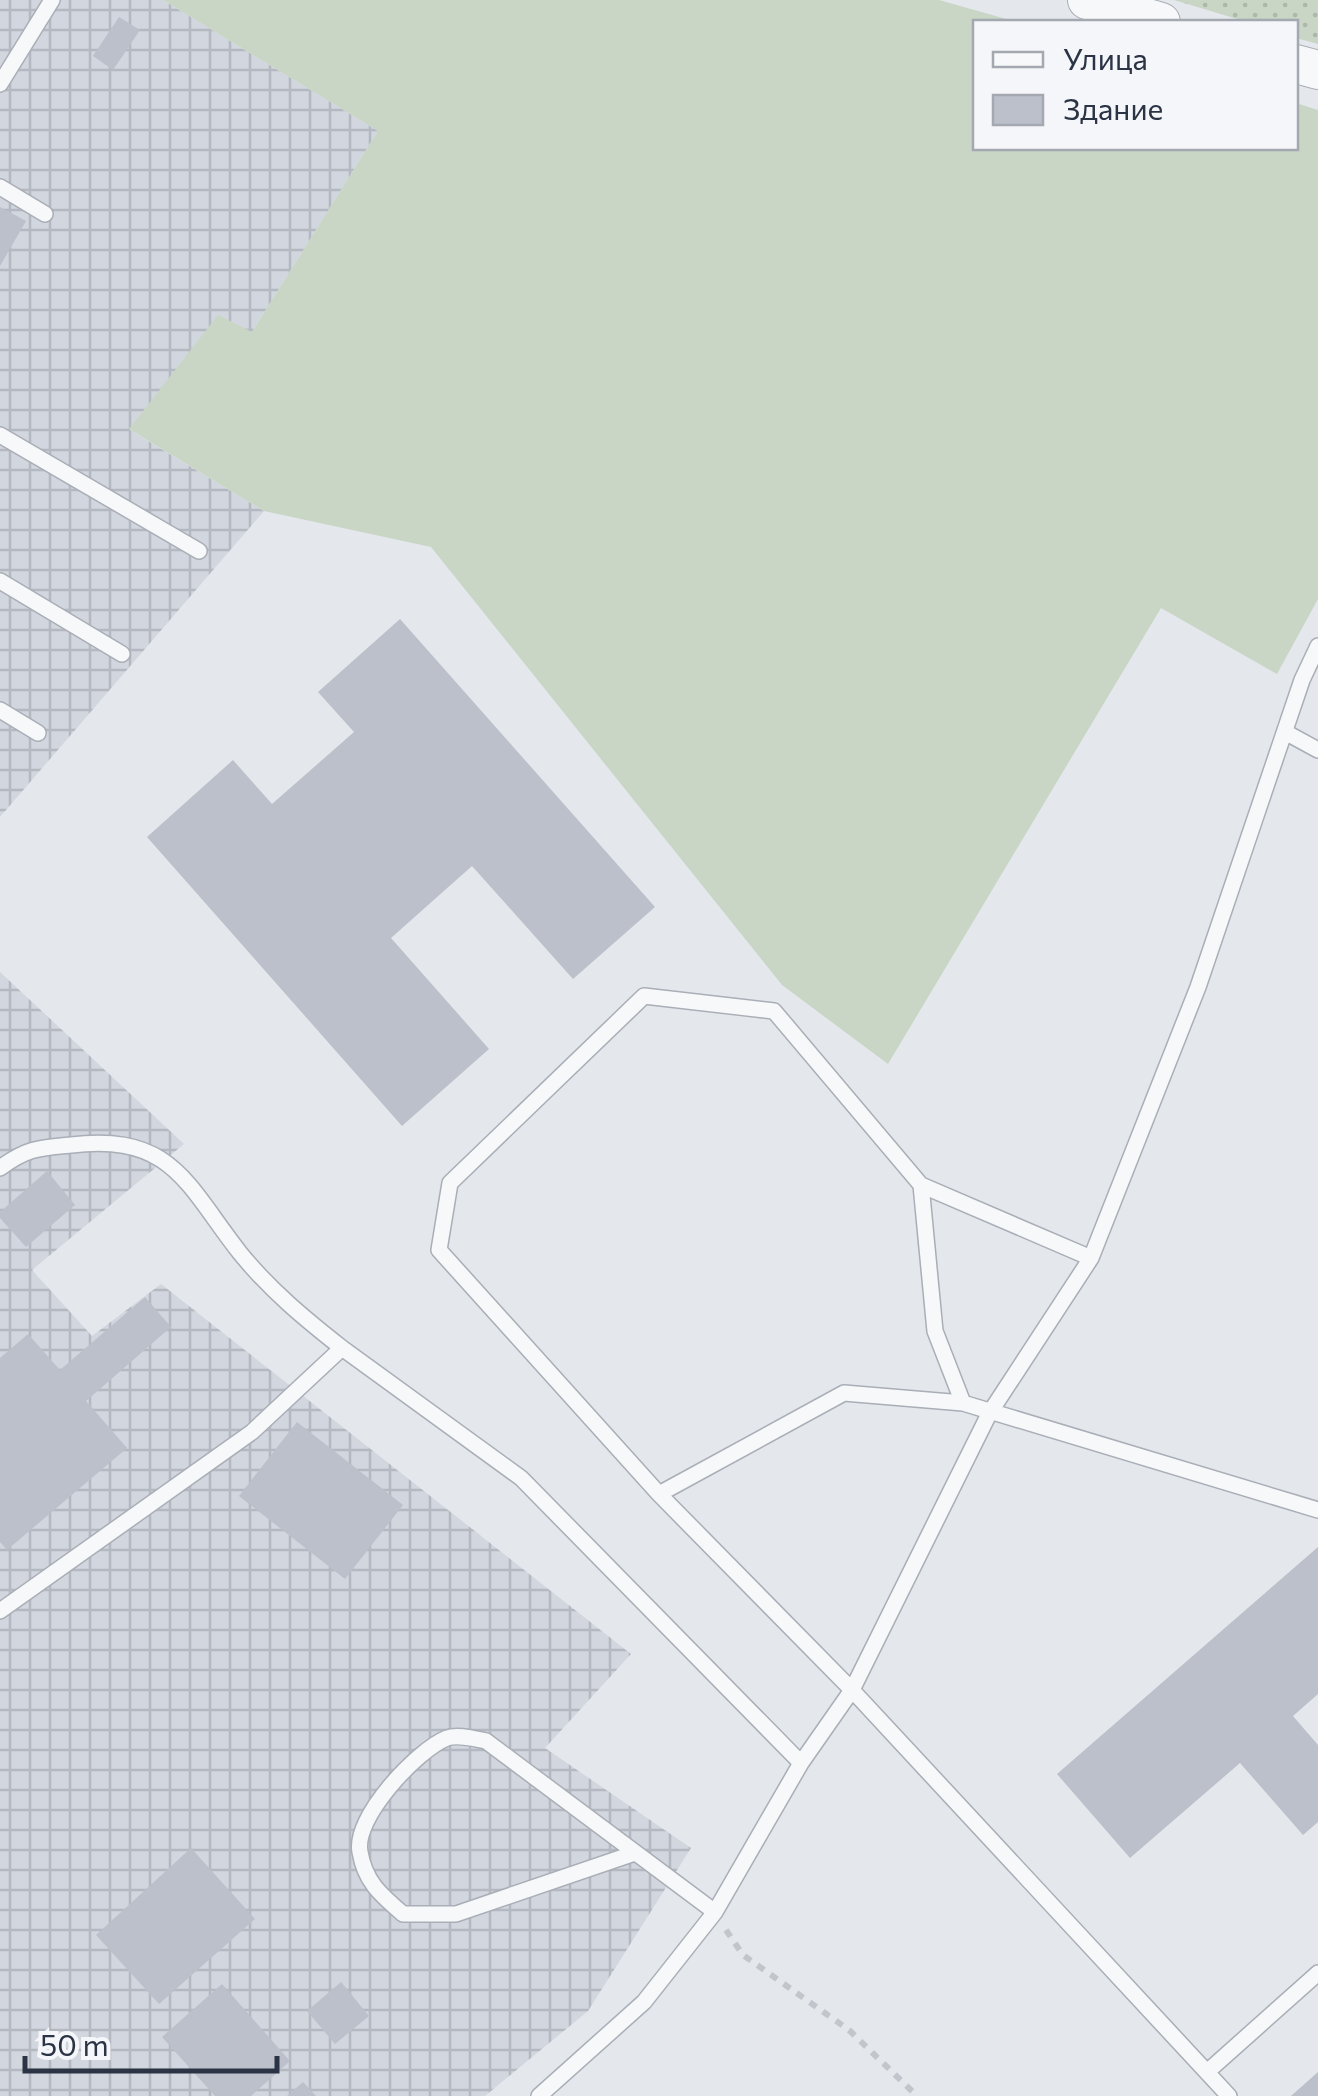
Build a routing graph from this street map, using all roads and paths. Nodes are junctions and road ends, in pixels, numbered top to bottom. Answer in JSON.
{"nodes":[{"id":1,"x":52,"y":0,"type":"edge"},
{"id":2,"x":1087,"y":0,"type":"edge"},
{"id":3,"x":1154,"y":20,"type":"edge"},
{"id":4,"x":0,"y":84,"type":"edge"},
{"id":5,"x":0,"y":187,"type":"edge"},
{"id":6,"x":45,"y":214,"type":"dead end"},
{"id":7,"x":0,"y":435,"type":"edge"},
{"id":8,"x":199,"y":551,"type":"dead end"},
{"id":9,"x":0,"y":582,"type":"edge"},
{"id":10,"x":1318,"y":646,"type":"edge"},
{"id":11,"x":122,"y":654,"type":"dead end"},
{"id":12,"x":0,"y":710,"type":"edge"},
{"id":13,"x":1285,"y":732,"type":"junction"},
{"id":14,"x":38,"y":733,"type":"dead end"},
{"id":15,"x":1318,"y":750,"type":"edge"},
{"id":16,"x":0,"y":1168,"type":"edge"},
{"id":17,"x":920,"y":1185,"type":"junction"},
{"id":18,"x":1091,"y":1258,"type":"junction"},
{"id":19,"x":342,"y":1348,"type":"junction"},
{"id":20,"x":963,"y":1403,"type":"junction"},
{"id":21,"x":989,"y":1414,"type":"junction"},
{"id":22,"x":659,"y":1494,"type":"junction"},
{"id":23,"x":1318,"y":1510,"type":"edge"},
{"id":24,"x":0,"y":1611,"type":"edge"},
{"id":25,"x":852,"y":1690,"type":"junction"},
{"id":26,"x":801,"y":1763,"type":"junction"},
{"id":27,"x":636,"y":1853,"type":"junction"},
{"id":28,"x":715,"y":1912,"type":"junction"},
{"id":29,"x":1318,"y":1974,"type":"edge"},
{"id":30,"x":1207,"y":2072,"type":"junction"},
{"id":31,"x":539,"y":2096,"type":"edge"},
{"id":32,"x":917,"y":2096,"type":"edge"},
{"id":33,"x":1229,"y":2096,"type":"edge"}],
"edges":[{"from":1,"to":4,"type":"lane"},
{"from":2,"to":3,"type":"street"},
{"from":5,"to":6,"type":"lane"},
{"from":7,"to":8,"type":"lane"},
{"from":9,"to":11,"type":"lane"},
{"from":10,"to":13,"type":"lane"},
{"from":12,"to":14,"type":"lane"},
{"from":13,"to":15,"type":"lane"},
{"from":13,"to":18,"type":"lane"},
{"from":16,"to":19,"type":"lane"},
{"from":17,"to":18,"type":"lane"},
{"from":17,"to":20,"type":"lane"},
{"from":17,"to":22,"type":"lane"},
{"from":18,"to":21,"type":"lane"},
{"from":19,"to":24,"type":"lane"},
{"from":19,"to":26,"type":"lane"},
{"from":20,"to":21,"type":"lane"},
{"from":20,"to":22,"type":"lane"},
{"from":21,"to":23,"type":"lane"},
{"from":21,"to":25,"type":"lane"},
{"from":22,"to":25,"type":"lane"},
{"from":25,"to":26,"type":"lane"},
{"from":25,"to":30,"type":"lane"},
{"from":26,"to":28,"type":"lane"},
{"from":27,"to":27,"type":"lane"},
{"from":27,"to":28,"type":"lane"},
{"from":28,"to":31,"type":"lane"},
{"from":28,"to":32,"type":"path"},
{"from":29,"to":30,"type":"lane"},
{"from":30,"to":33,"type":"lane"}]}
